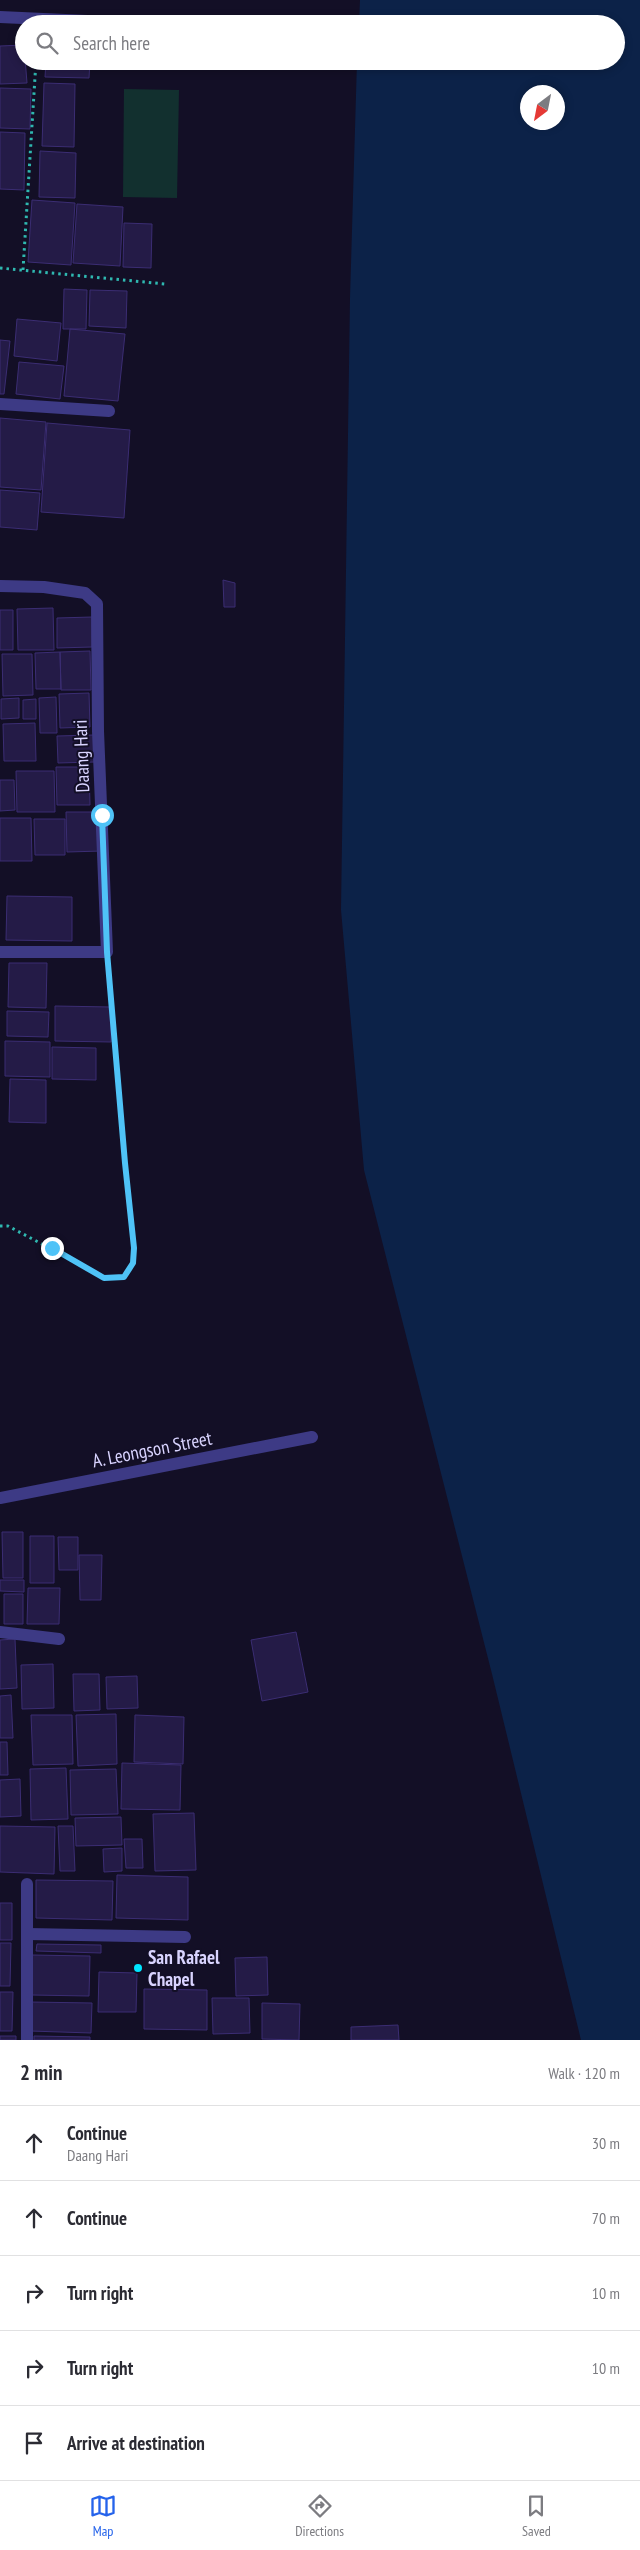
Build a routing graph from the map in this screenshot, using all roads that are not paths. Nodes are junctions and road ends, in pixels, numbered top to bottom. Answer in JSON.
{"nodes":[{"id":1,"x":0,"y":18,"type":"edge"},
{"id":2,"x":15,"y":19,"type":"edge"},
{"id":3,"x":0,"y":404,"type":"edge"},
{"id":4,"x":109,"y":411,"type":"dead end"},
{"id":5,"x":0,"y":586,"type":"edge"},
{"id":6,"x":0,"y":952,"type":"edge"},
{"id":7,"x":312,"y":1437,"type":"dead end"},
{"id":8,"x":0,"y":1498,"type":"edge"},
{"id":9,"x":0,"y":1632,"type":"edge"},
{"id":10,"x":59,"y":1639,"type":"dead end"},
{"id":11,"x":27,"y":1884,"type":"dead end"},
{"id":12,"x":28,"y":1934,"type":"junction"},
{"id":13,"x":185,"y":1936,"type":"dead end"},
{"id":14,"x":27,"y":2040,"type":"edge"}],
"edges":[{"from":1,"to":2,"type":"street"},
{"from":3,"to":4,"type":"street"},
{"from":5,"to":6,"type":"street","name":"Daang Hari"},
{"from":7,"to":8,"type":"street","name":"A. Leongson Street"},
{"from":9,"to":10,"type":"street"},
{"from":11,"to":12,"type":"street"},
{"from":12,"to":13,"type":"street"},
{"from":12,"to":14,"type":"street"}]}
